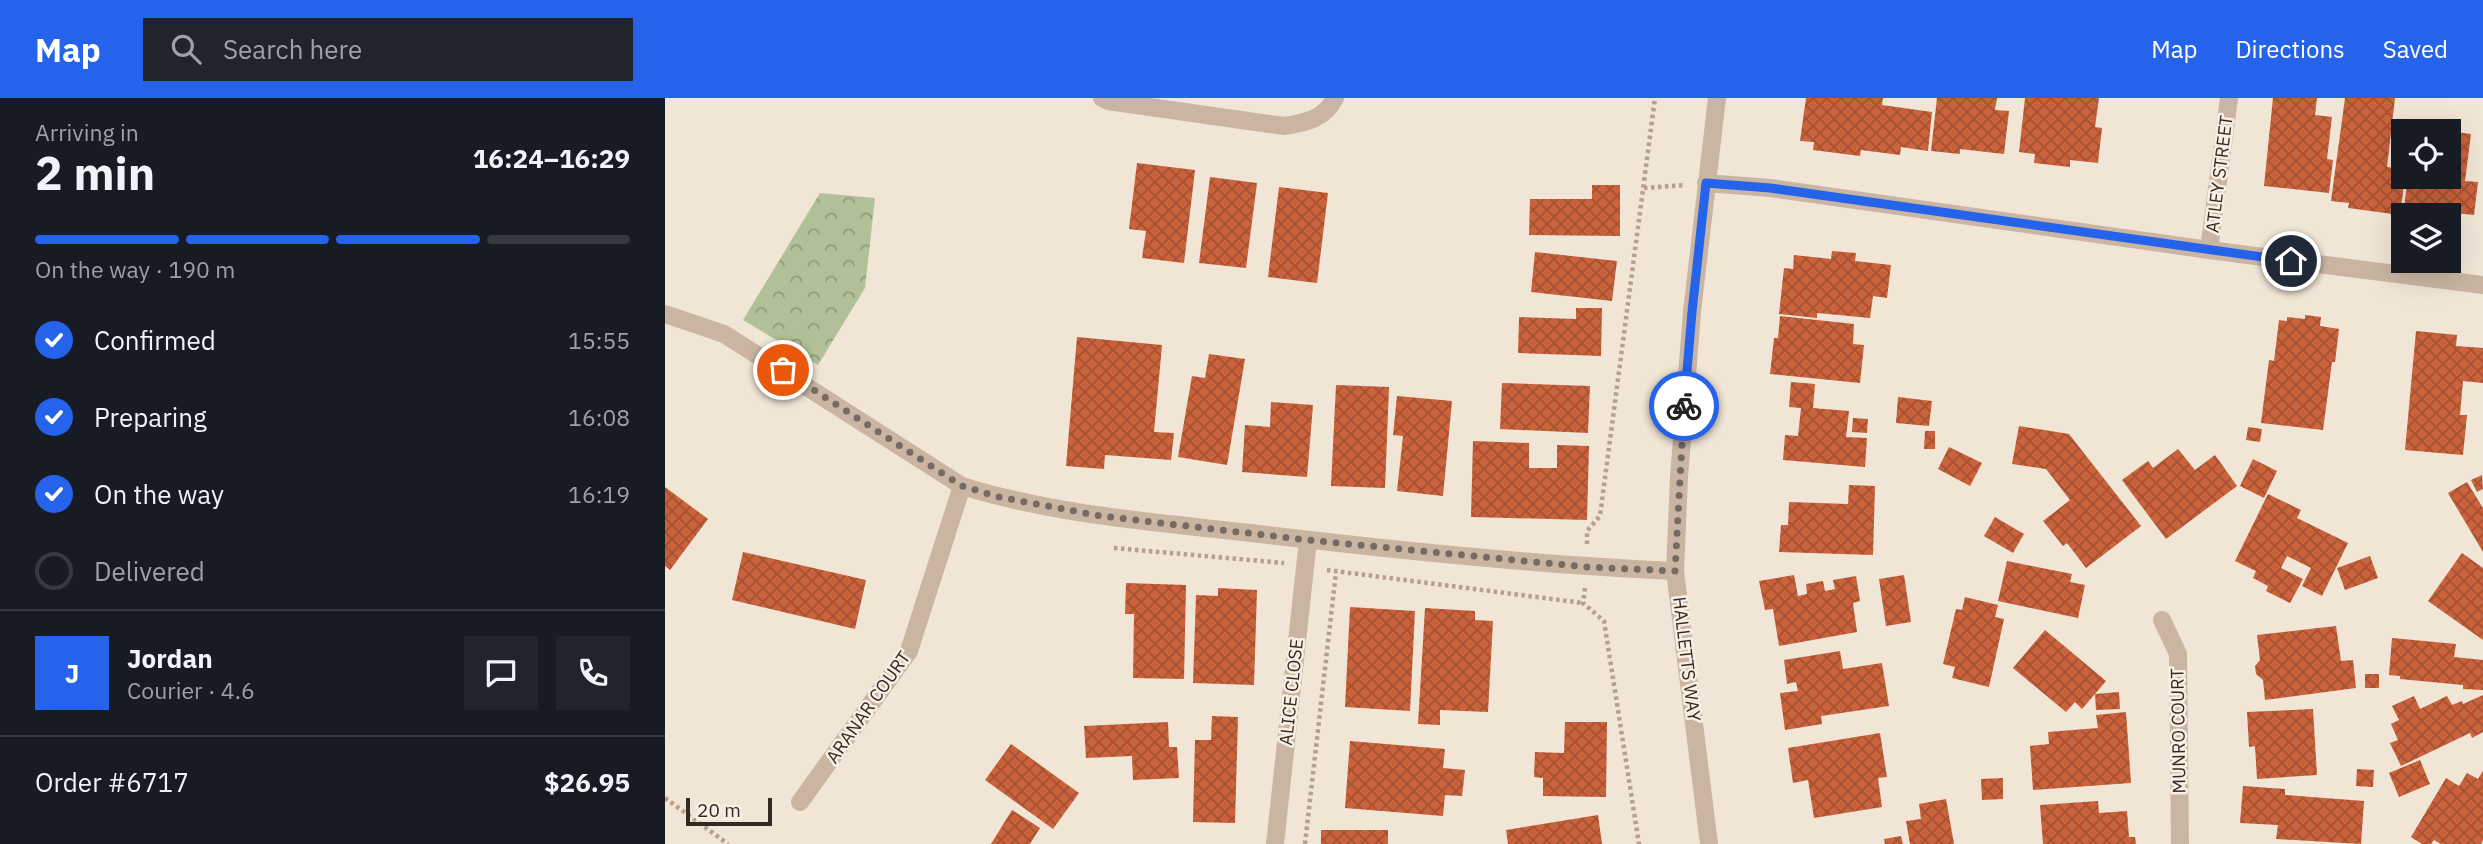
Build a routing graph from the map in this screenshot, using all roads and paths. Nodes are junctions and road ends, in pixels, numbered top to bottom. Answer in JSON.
{"nodes":[{"id":1,"x":1102,"y":98,"type":"edge"},
{"id":2,"x":1335,"y":98,"type":"edge"},
{"id":3,"x":1655,"y":98,"type":"edge"},
{"id":4,"x":1717,"y":98,"type":"edge"},
{"id":5,"x":2229,"y":98,"type":"edge"},
{"id":6,"x":1706,"y":183,"type":"junction"},
{"id":7,"x":1644,"y":188,"type":"junction"},
{"id":8,"x":2209,"y":250,"type":"junction"},
{"id":9,"x":2483,"y":285,"type":"edge"},
{"id":10,"x":665,"y":314,"type":"edge"},
{"id":11,"x":962,"y":486,"type":"junction"},
{"id":12,"x":1308,"y":540,"type":"junction"},
{"id":13,"x":1114,"y":548,"type":"dead end"},
{"id":14,"x":1304,"y":565,"type":"junction"},
{"id":15,"x":1587,"y":567,"type":"junction"},
{"id":16,"x":1675,"y":571,"type":"junction"},
{"id":17,"x":1336,"y":572,"type":"junction"},
{"id":18,"x":1583,"y":603,"type":"junction"},
{"id":19,"x":2162,"y":621,"type":"dead end"},
{"id":20,"x":665,"y":798,"type":"edge"},
{"id":21,"x":800,"y":802,"type":"dead end"},
{"id":22,"x":728,"y":844,"type":"edge"},
{"id":23,"x":1275,"y":844,"type":"edge"},
{"id":24,"x":1305,"y":844,"type":"edge"},
{"id":25,"x":1639,"y":844,"type":"edge"},
{"id":26,"x":1709,"y":844,"type":"edge"},
{"id":27,"x":2180,"y":844,"type":"edge"}],
"edges":[{"from":1,"to":2,"type":"street"},
{"from":3,"to":7,"type":"path"},
{"from":4,"to":6,"type":"street","name":"HALLETTS WAY"},
{"from":5,"to":8,"type":"street","name":"ATLEY STREET"},
{"from":6,"to":7,"type":"path"},
{"from":6,"to":8,"type":"street"},
{"from":6,"to":16,"type":"street","name":"HALLETTS WAY"},
{"from":7,"to":15,"type":"path"},
{"from":8,"to":9,"type":"street"},
{"from":10,"to":11,"type":"street"},
{"from":11,"to":12,"type":"street"},
{"from":11,"to":21,"type":"street","name":"ARANAR COURT"},
{"from":12,"to":14,"type":"street","name":"ALICE CLOSE"},
{"from":12,"to":15,"type":"street"},
{"from":13,"to":14,"type":"path"},
{"from":14,"to":17,"type":"path"},
{"from":14,"to":23,"type":"street","name":"ALICE CLOSE"},
{"from":15,"to":16,"type":"street"},
{"from":15,"to":18,"type":"path"},
{"from":16,"to":26,"type":"street","name":"HALLETTS WAY"},
{"from":17,"to":18,"type":"path"},
{"from":17,"to":24,"type":"path"},
{"from":18,"to":25,"type":"path"},
{"from":19,"to":27,"type":"street","name":"MUNRO COURT"},
{"from":20,"to":22,"type":"path"}]}
